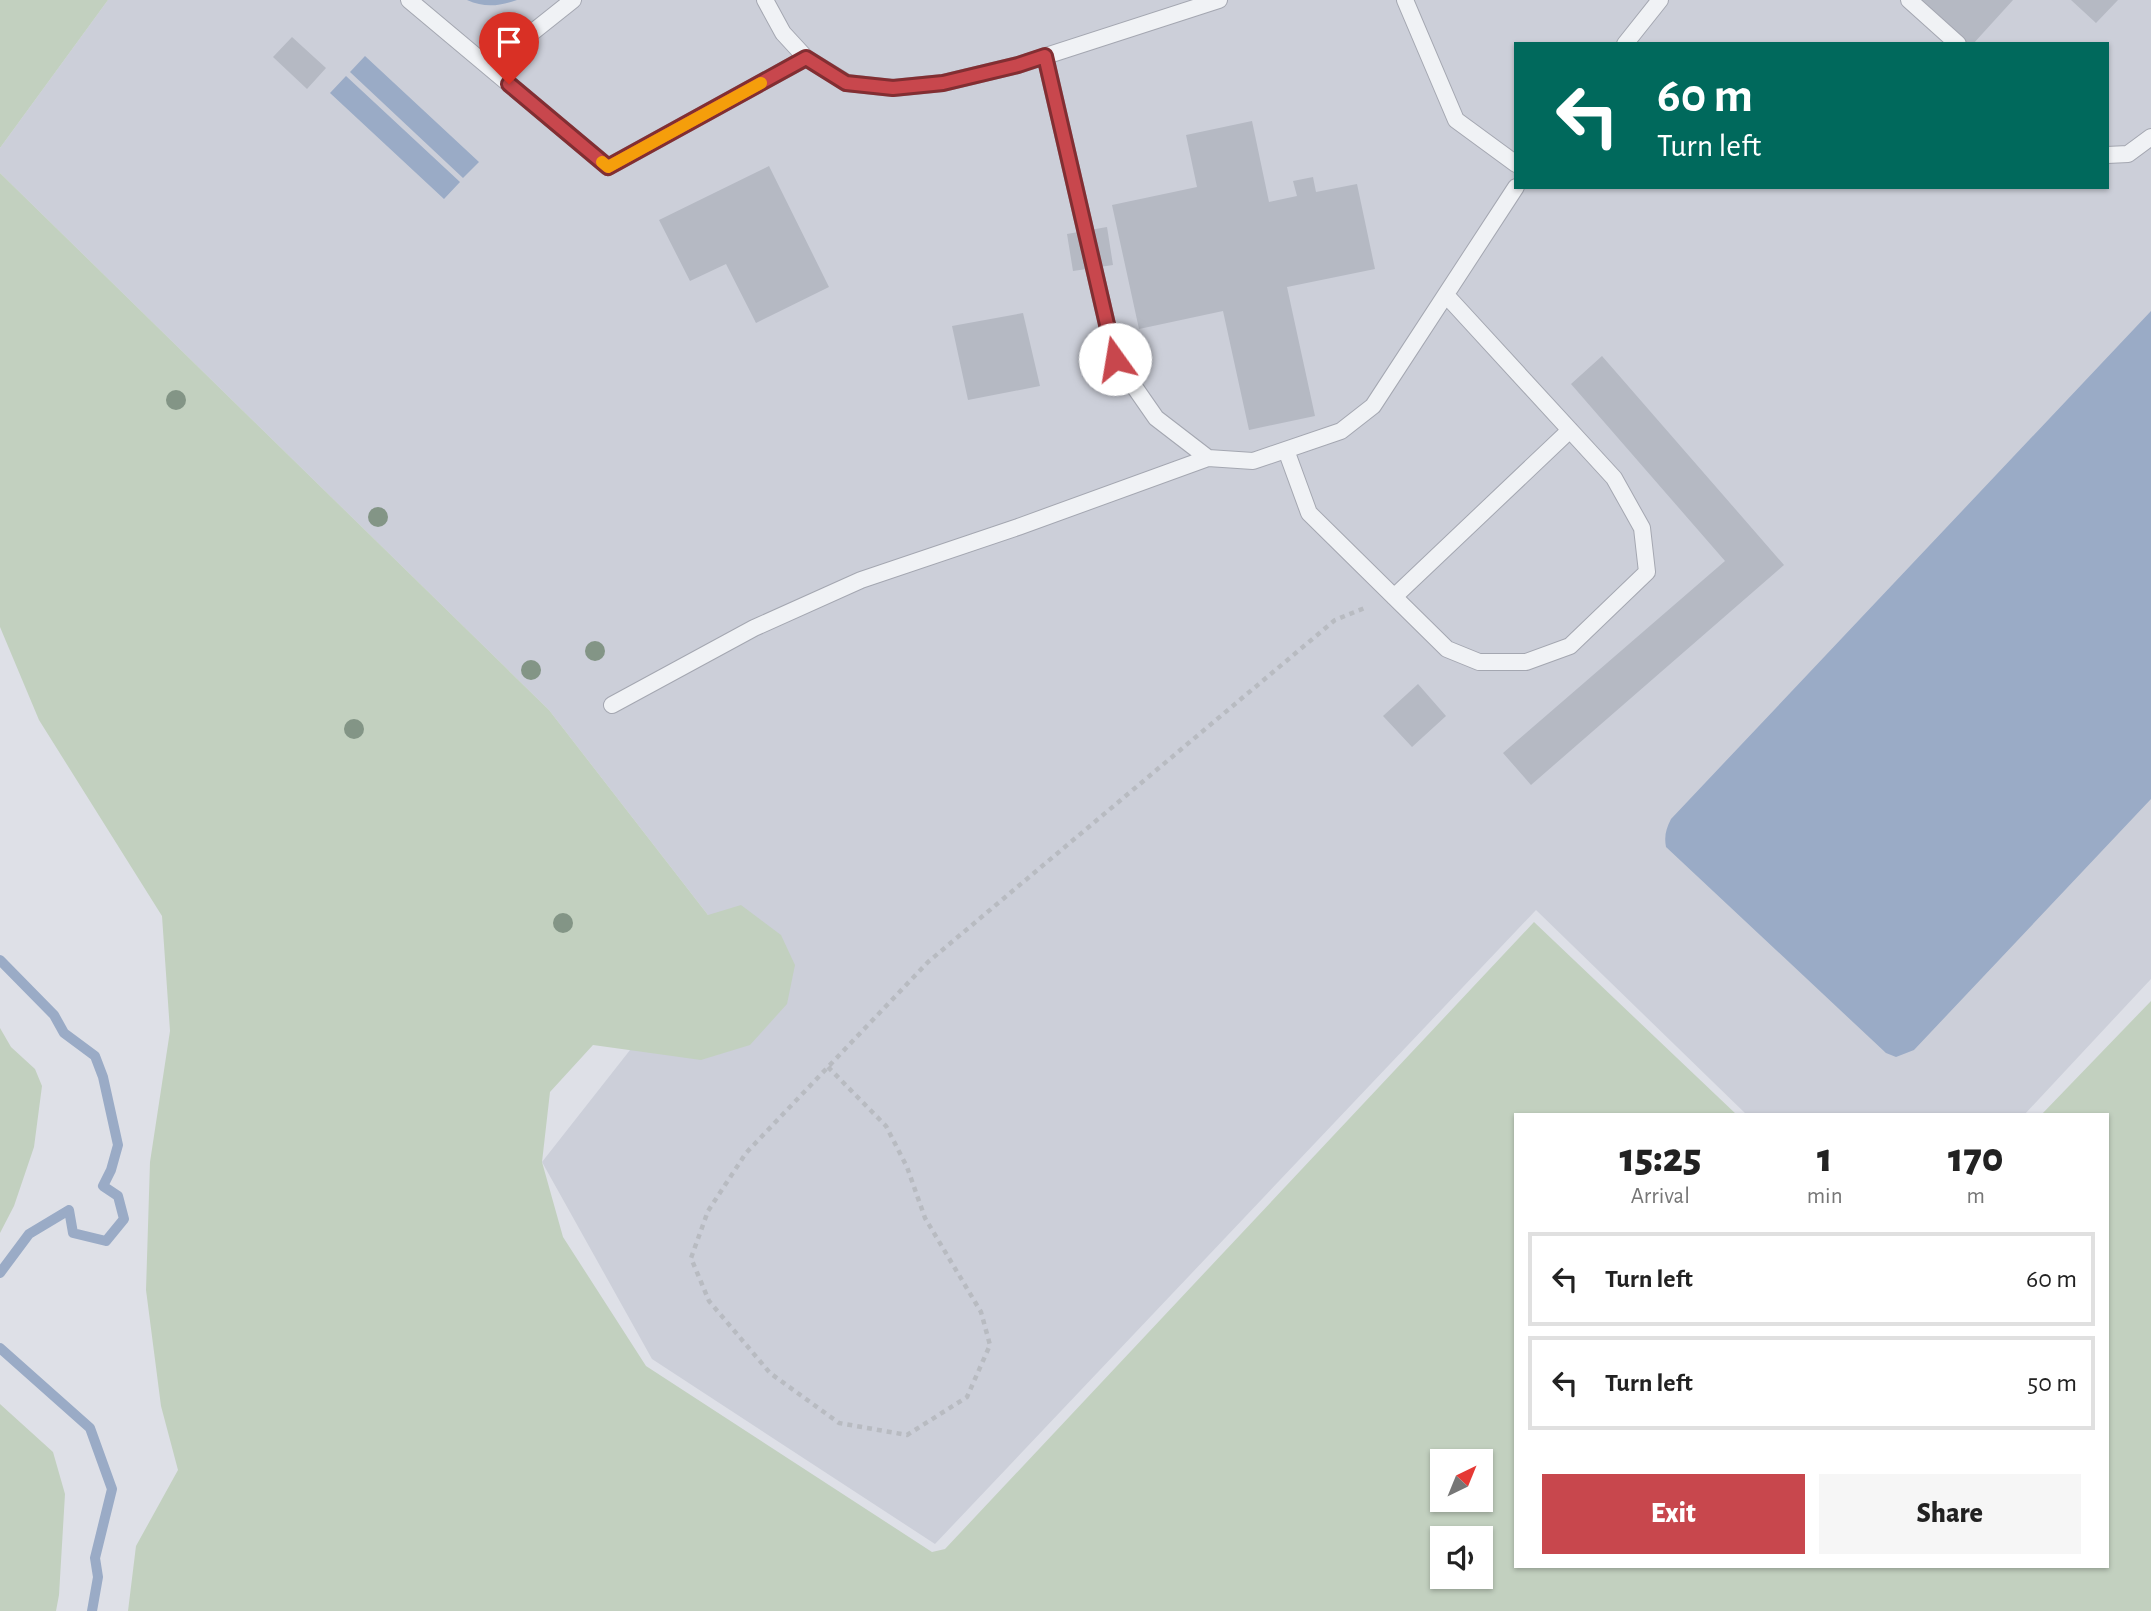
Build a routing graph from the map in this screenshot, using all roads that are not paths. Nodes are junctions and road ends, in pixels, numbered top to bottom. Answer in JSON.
{"nodes":[{"id":1,"x":409,"y":0,"type":"edge"},
{"id":2,"x":573,"y":0,"type":"edge"},
{"id":3,"x":765,"y":0,"type":"edge"},
{"id":4,"x":1219,"y":0,"type":"edge"},
{"id":5,"x":1405,"y":0,"type":"edge"},
{"id":6,"x":1660,"y":0,"type":"edge"},
{"id":7,"x":1909,"y":0,"type":"edge"},
{"id":8,"x":1627,"y":42,"type":"edge"},
{"id":9,"x":1956,"y":42,"type":"edge"},
{"id":10,"x":1045,"y":56,"type":"junction"},
{"id":11,"x":806,"y":58,"type":"junction"},
{"id":12,"x":489,"y":67,"type":"junction"},
{"id":13,"x":2151,"y":137,"type":"edge"},
{"id":14,"x":2109,"y":155,"type":"edge"},
{"id":15,"x":1514,"y":163,"type":"edge"},
{"id":16,"x":1515,"y":189,"type":"edge"},
{"id":17,"x":1446,"y":295,"type":"junction"},
{"id":18,"x":1570,"y":430,"type":"junction"},
{"id":19,"x":1286,"y":450,"type":"junction"},
{"id":20,"x":1208,"y":458,"type":"junction"},
{"id":21,"x":1394,"y":597,"type":"junction"},
{"id":22,"x":612,"y":705,"type":"dead end"}],
"edges":[{"from":1,"to":12,"type":"lane"},
{"from":2,"to":12,"type":"lane"},
{"from":3,"to":11,"type":"lane"},
{"from":4,"to":10,"type":"lane"},
{"from":5,"to":15,"type":"lane"},
{"from":6,"to":8,"type":"lane"},
{"from":7,"to":9,"type":"lane"},
{"from":10,"to":11,"type":"lane"},
{"from":10,"to":20,"type":"lane"},
{"from":11,"to":12,"type":"lane"},
{"from":13,"to":14,"type":"lane"},
{"from":16,"to":17,"type":"lane"},
{"from":17,"to":18,"type":"lane"},
{"from":17,"to":19,"type":"lane"},
{"from":18,"to":21,"type":"lane"},
{"from":18,"to":21,"type":"lane"},
{"from":19,"to":20,"type":"lane"},
{"from":19,"to":21,"type":"lane"},
{"from":20,"to":22,"type":"lane"}]}
